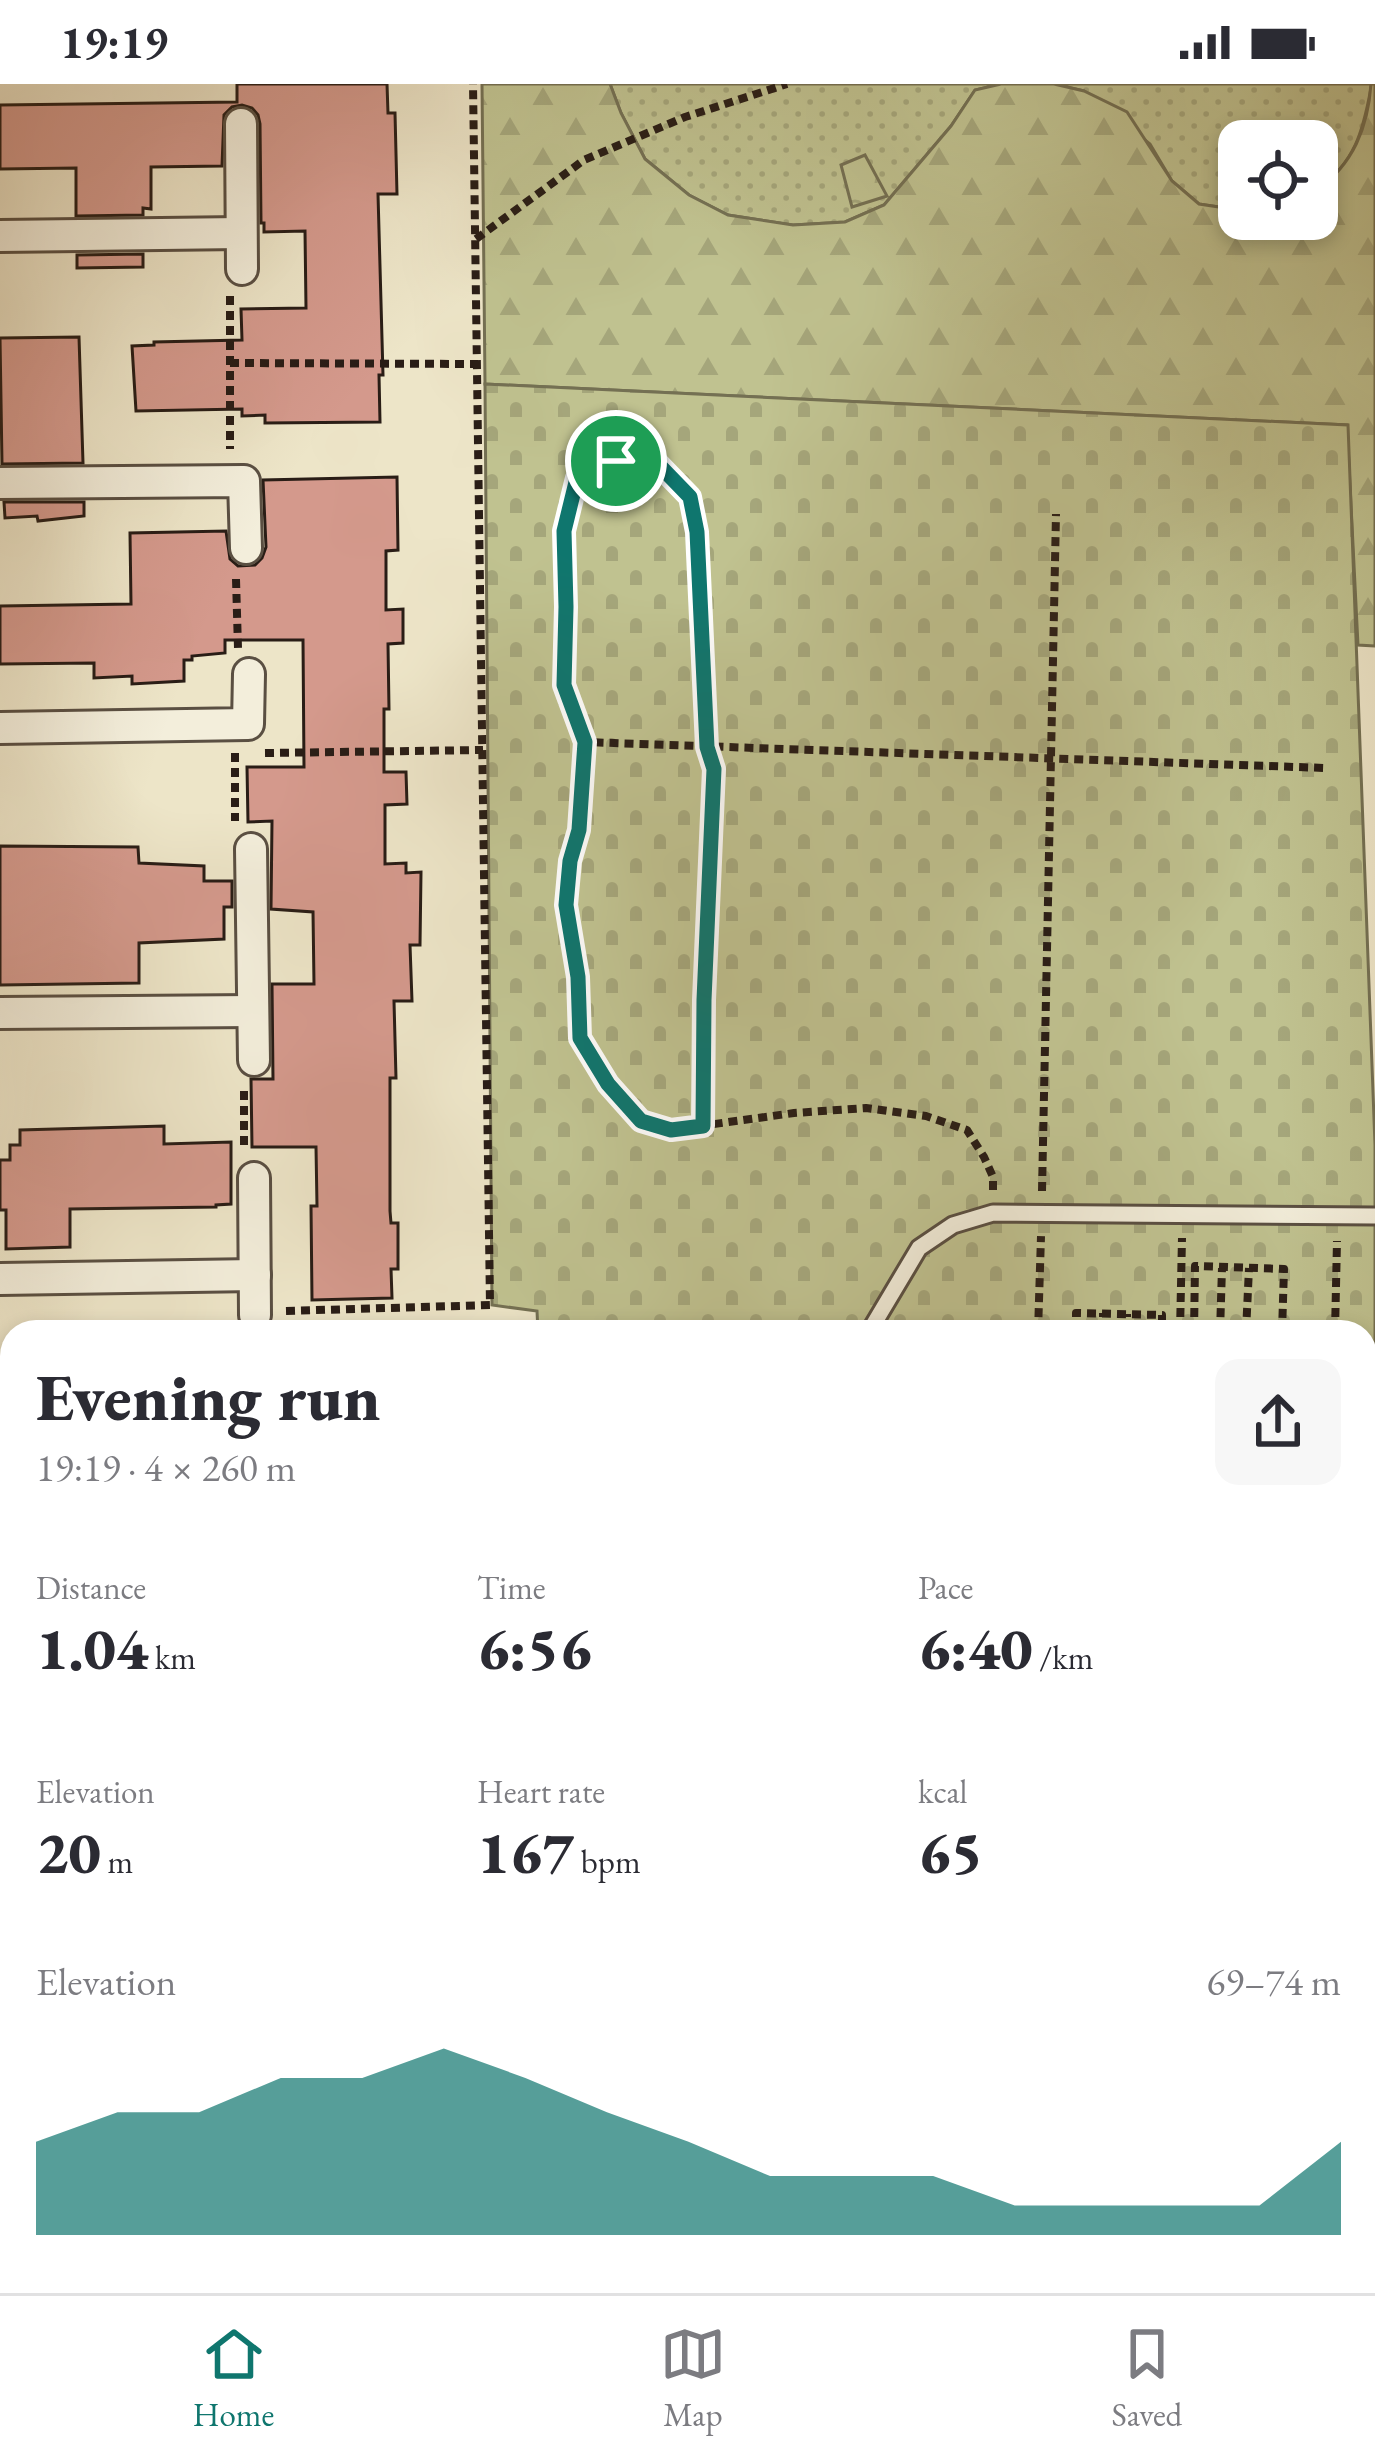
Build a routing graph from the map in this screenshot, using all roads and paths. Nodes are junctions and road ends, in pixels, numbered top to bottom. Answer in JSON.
{"nodes":[{"id":1,"x":473,"y":84,"type":"edge"},
{"id":2,"x":787,"y":84,"type":"edge"},
{"id":3,"x":241,"y":124,"type":"dead end"},
{"id":4,"x":241,"y":233,"type":"junction"},
{"id":5,"x":0,"y":236,"type":"edge"},
{"id":6,"x":476,"y":239,"type":"junction"},
{"id":7,"x":242,"y":269,"type":"joint"},
{"id":8,"x":230,"y":363,"type":"junction"},
{"id":9,"x":478,"y":364,"type":"junction"},
{"id":10,"x":230,"y":481,"type":"junction"},
{"id":11,"x":0,"y":483,"type":"edge"},
{"id":12,"x":1056,"y":514,"type":"dead end"},
{"id":13,"x":246,"y":548,"type":"joint"},
{"id":14,"x":249,"y":674,"type":"joint"},
{"id":15,"x":0,"y":728,"type":"edge"},
{"id":16,"x":585,"y":742,"type":"junction"},
{"id":17,"x":707,"y":747,"type":"junction"},
{"id":18,"x":235,"y":753,"type":"dead end"},
{"id":19,"x":1049,"y":760,"type":"junction"},
{"id":20,"x":1325,"y":768,"type":"dead end"},
{"id":21,"x":251,"y":849,"type":"joint"},
{"id":22,"x":253,"y":1010,"type":"junction"},
{"id":23,"x":0,"y":1013,"type":"edge"},
{"id":24,"x":254,"y":1060,"type":"joint"},
{"id":25,"x":703,"y":1126,"type":"junction"},
{"id":26,"x":254,"y":1178,"type":"joint"},
{"id":27,"x":993,"y":1213,"type":"junction"},
{"id":28,"x":1041,"y":1213,"type":"junction"},
{"id":29,"x":1182,"y":1214,"type":"junction"},
{"id":30,"x":1338,"y":1216,"type":"junction"},
{"id":31,"x":1375,"y":1216,"type":"edge"},
{"id":32,"x":1222,"y":1267,"type":"junction"},
{"id":33,"x":1249,"y":1268,"type":"junction"},
{"id":34,"x":255,"y":1275,"type":"junction"},
{"id":35,"x":0,"y":1279,"type":"edge"},
{"id":36,"x":1103,"y":1313,"type":"junction"},
{"id":37,"x":1127,"y":1314,"type":"junction"},
{"id":38,"x":255,"y":1315,"type":"joint"},
{"id":39,"x":876,"y":1320,"type":"edge"},
{"id":40,"x":1038,"y":1320,"type":"edge"},
{"id":41,"x":1076,"y":1320,"type":"edge"},
{"id":42,"x":1103,"y":1320,"type":"edge"},
{"id":43,"x":1127,"y":1320,"type":"edge"},
{"id":44,"x":1162,"y":1320,"type":"edge"},
{"id":45,"x":1180,"y":1320,"type":"edge"},
{"id":46,"x":1194,"y":1320,"type":"edge"},
{"id":47,"x":1220,"y":1320,"type":"edge"},
{"id":48,"x":1247,"y":1320,"type":"edge"},
{"id":49,"x":1282,"y":1320,"type":"edge"},
{"id":50,"x":1335,"y":1320,"type":"edge"}],
"edges":[{"from":1,"to":6,"type":"path"},
{"from":2,"to":6,"type":"path"},
{"from":3,"to":4,"type":"street"},
{"from":4,"to":5,"type":"street"},
{"from":4,"to":7,"type":"street"},
{"from":6,"to":9,"type":"path"},
{"from":7,"to":8,"type":"path"},
{"from":8,"to":9,"type":"path"},
{"from":8,"to":10,"type":"path"},
{"from":9,"to":38,"type":"path"},
{"from":10,"to":11,"type":"street"},
{"from":10,"to":13,"type":"street"},
{"from":12,"to":19,"type":"path"},
{"from":13,"to":14,"type":"path"},
{"from":14,"to":15,"type":"street"},
{"from":16,"to":17,"type":"path"},
{"from":16,"to":17,"type":"path"},
{"from":16,"to":25,"type":"path"},
{"from":17,"to":19,"type":"path"},
{"from":17,"to":25,"type":"path"},
{"from":18,"to":21,"type":"path"},
{"from":19,"to":20,"type":"path"},
{"from":19,"to":28,"type":"path"},
{"from":21,"to":22,"type":"street"},
{"from":22,"to":23,"type":"street"},
{"from":22,"to":24,"type":"street"},
{"from":24,"to":26,"type":"path"},
{"from":25,"to":27,"type":"path"},
{"from":26,"to":34,"type":"street"},
{"from":27,"to":28,"type":"lane"},
{"from":27,"to":39,"type":"lane"},
{"from":28,"to":29,"type":"lane"},
{"from":28,"to":40,"type":"path"},
{"from":29,"to":30,"type":"lane"},
{"from":29,"to":45,"type":"path"},
{"from":30,"to":31,"type":"lane"},
{"from":30,"to":50,"type":"path"},
{"from":32,"to":33,"type":"path"},
{"from":32,"to":46,"type":"path"},
{"from":32,"to":47,"type":"path"},
{"from":33,"to":48,"type":"path"},
{"from":33,"to":49,"type":"path"},
{"from":34,"to":35,"type":"street"},
{"from":34,"to":38,"type":"street"},
{"from":36,"to":37,"type":"path"},
{"from":36,"to":41,"type":"path"},
{"from":36,"to":42,"type":"path"},
{"from":37,"to":43,"type":"path"},
{"from":37,"to":44,"type":"path"}]}
